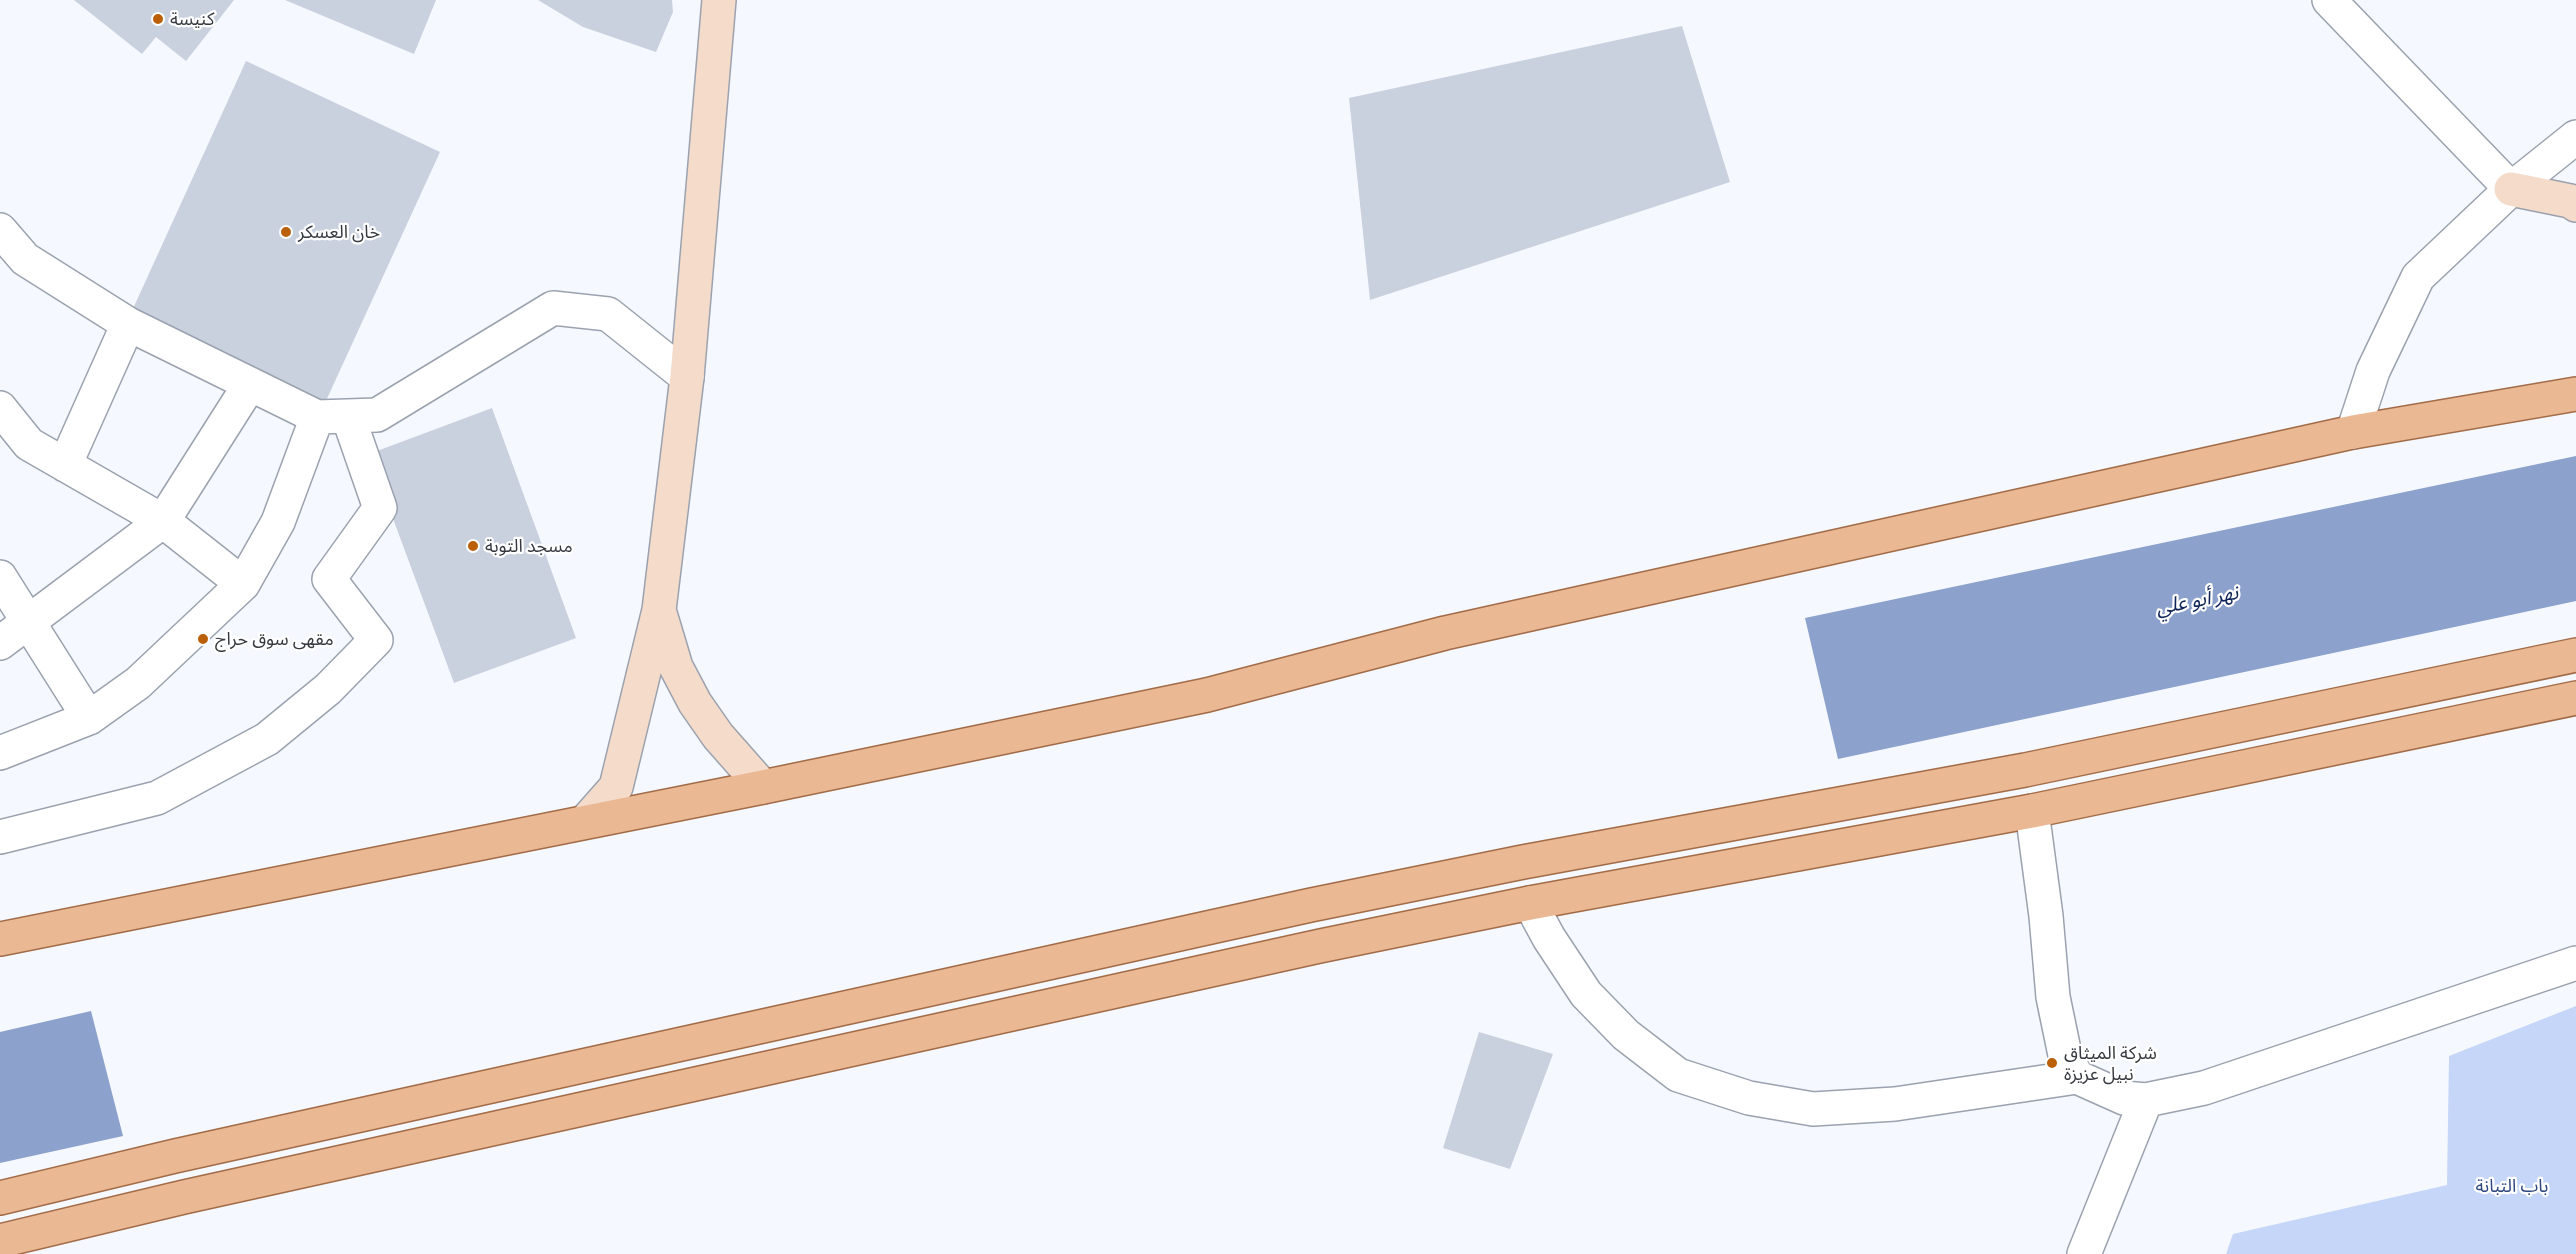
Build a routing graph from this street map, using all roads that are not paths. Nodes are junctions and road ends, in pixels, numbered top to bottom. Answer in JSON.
{"nodes":[{"id":1,"x":719,"y":0,"type":"edge"},
{"id":2,"x":2329,"y":0,"type":"edge"},
{"id":3,"x":2576,"y":137,"type":"edge"},
{"id":4,"x":2511,"y":189,"type":"junction"},
{"id":5,"x":2576,"y":205,"type":"edge"},
{"id":6,"x":0,"y":230,"type":"edge"},
{"id":7,"x":128,"y":324,"type":"junction"},
{"id":8,"x":687,"y":377,"type":"junction"},
{"id":9,"x":250,"y":384,"type":"junction"},
{"id":10,"x":2576,"y":394,"type":"edge"},
{"id":11,"x":0,"y":408,"type":"edge"},
{"id":12,"x":333,"y":416,"type":"junction"},
{"id":13,"x":2353,"y":432,"type":"junction"},
{"id":14,"x":65,"y":465,"type":"junction"},
{"id":15,"x":163,"y":521,"type":"junction"},
{"id":16,"x":0,"y":577,"type":"edge"},
{"id":17,"x":243,"y":584,"type":"junction"},
{"id":18,"x":659,"y":610,"type":"junction"},
{"id":19,"x":28,"y":623,"type":"junction"},
{"id":20,"x":0,"y":643,"type":"edge"},
{"id":21,"x":2576,"y":655,"type":"edge"},
{"id":22,"x":2576,"y":698,"type":"edge"},
{"id":23,"x":88,"y":718,"type":"junction"},
{"id":24,"x":0,"y":753,"type":"edge"},
{"id":25,"x":763,"y":787,"type":"junction"},
{"id":26,"x":2032,"y":811,"type":"junction"},
{"id":27,"x":586,"y":821,"type":"junction"},
{"id":28,"x":0,"y":837,"type":"edge"},
{"id":29,"x":1530,"y":903,"type":"junction"},
{"id":30,"x":0,"y":939,"type":"edge"},
{"id":31,"x":2576,"y":963,"type":"edge"},
{"id":32,"x":2077,"y":1077,"type":"junction"},
{"id":33,"x":2146,"y":1100,"type":"junction"},
{"id":34,"x":0,"y":1198,"type":"edge"},
{"id":35,"x":0,"y":1241,"type":"edge"},
{"id":36,"x":2084,"y":1254,"type":"edge"}],
"edges":[{"from":1,"to":8,"type":"street"},
{"from":2,"to":4,"type":"street"},
{"from":3,"to":4,"type":"street"},
{"from":4,"to":5,"type":"street"},
{"from":4,"to":13,"type":"street"},
{"from":6,"to":7,"type":"street"},
{"from":7,"to":9,"type":"street"},
{"from":7,"to":14,"type":"street"},
{"from":8,"to":12,"type":"street"},
{"from":8,"to":18,"type":"street"},
{"from":9,"to":12,"type":"street"},
{"from":9,"to":15,"type":"street"},
{"from":10,"to":13,"type":"main road"},
{"from":11,"to":14,"type":"street"},
{"from":12,"to":17,"type":"street"},
{"from":12,"to":28,"type":"street"},
{"from":13,"to":25,"type":"main road"},
{"from":14,"to":15,"type":"street"},
{"from":15,"to":17,"type":"street"},
{"from":15,"to":19,"type":"street"},
{"from":16,"to":19,"type":"street"},
{"from":17,"to":23,"type":"street"},
{"from":18,"to":25,"type":"street"},
{"from":18,"to":27,"type":"street"},
{"from":19,"to":20,"type":"street"},
{"from":19,"to":23,"type":"street"},
{"from":21,"to":34,"type":"main road"},
{"from":22,"to":26,"type":"main road"},
{"from":23,"to":24,"type":"street"},
{"from":25,"to":27,"type":"main road"},
{"from":26,"to":29,"type":"main road"},
{"from":26,"to":32,"type":"street"},
{"from":27,"to":30,"type":"main road"},
{"from":29,"to":32,"type":"street"},
{"from":29,"to":35,"type":"main road"},
{"from":31,"to":33,"type":"street"},
{"from":32,"to":33,"type":"street"},
{"from":33,"to":36,"type":"street"}]}
